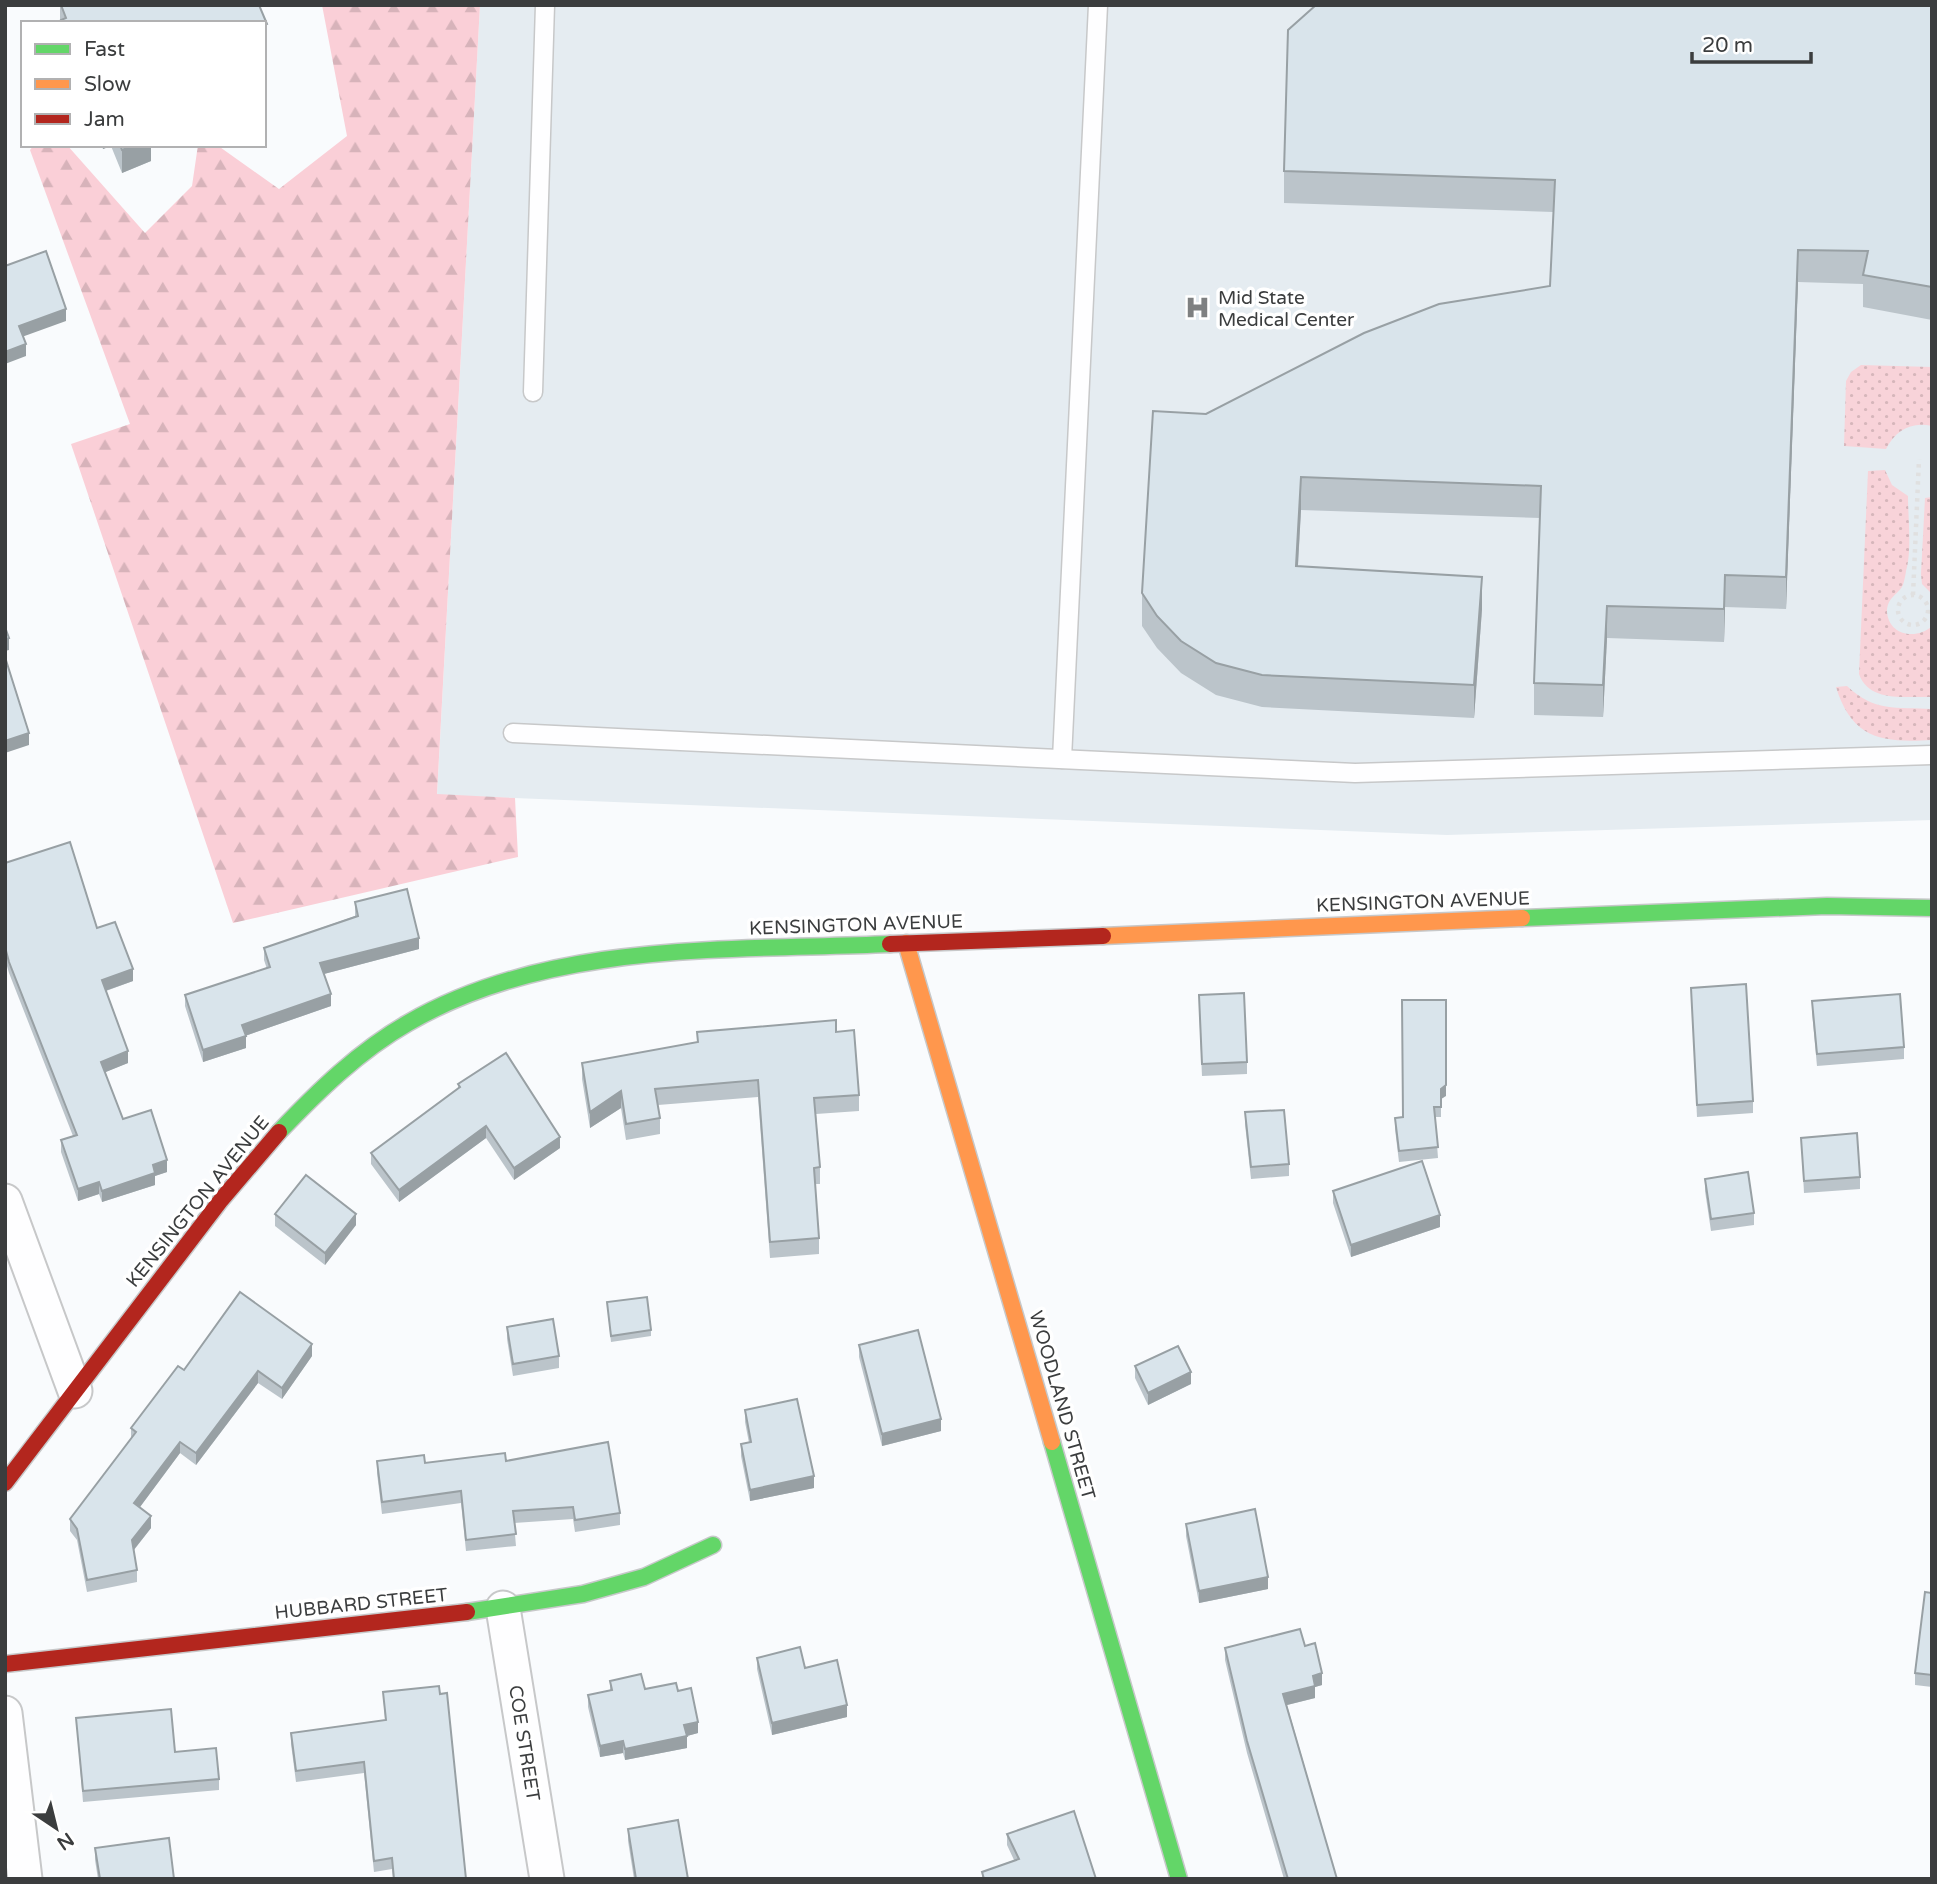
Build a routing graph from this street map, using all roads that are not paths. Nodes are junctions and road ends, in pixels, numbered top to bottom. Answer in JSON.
{"nodes":[{"id":1,"x":545,"y":5,"type":"edge"},
{"id":2,"x":1098,"y":5,"type":"edge"},
{"id":3,"x":533,"y":392,"type":"dead end"},
{"id":4,"x":513,"y":733,"type":"dead end"},
{"id":5,"x":1932,"y":755,"type":"edge"},
{"id":6,"x":1062,"y":760,"type":"junction"},
{"id":7,"x":1932,"y":908,"type":"edge"},
{"id":8,"x":906,"y":943,"type":"junction"},
{"id":9,"x":5,"y":1201,"type":"edge"},
{"id":10,"x":75,"y":1391,"type":"junction"},
{"id":11,"x":5,"y":1483,"type":"edge"},
{"id":12,"x":713,"y":1545,"type":"dead end"},
{"id":13,"x":503,"y":1608,"type":"junction"},
{"id":14,"x":5,"y":1664,"type":"edge"},
{"id":15,"x":5,"y":1713,"type":"edge"},
{"id":16,"x":25,"y":1879,"type":"edge"},
{"id":17,"x":547,"y":1879,"type":"edge"},
{"id":18,"x":1179,"y":1879,"type":"edge"}],
"edges":[{"from":1,"to":3,"type":"lane"},
{"from":2,"to":6,"type":"lane"},
{"from":4,"to":6,"type":"lane"},
{"from":5,"to":6,"type":"lane"},
{"from":7,"to":8,"type":"main road","name":"KENSINGTON AVENUE"},
{"from":8,"to":10,"type":"main road","name":"KENSINGTON AVENUE"},
{"from":8,"to":18,"type":"main road","name":"WOODLAND STREET"},
{"from":9,"to":10,"type":"street"},
{"from":10,"to":11,"type":"main road","name":"KENSINGTON AVENUE"},
{"from":12,"to":13,"type":"main road","name":"HUBBARD STREET"},
{"from":13,"to":14,"type":"main road","name":"HUBBARD STREET"},
{"from":13,"to":17,"type":"street","name":"COE STREET"},
{"from":15,"to":16,"type":"street"}]}
